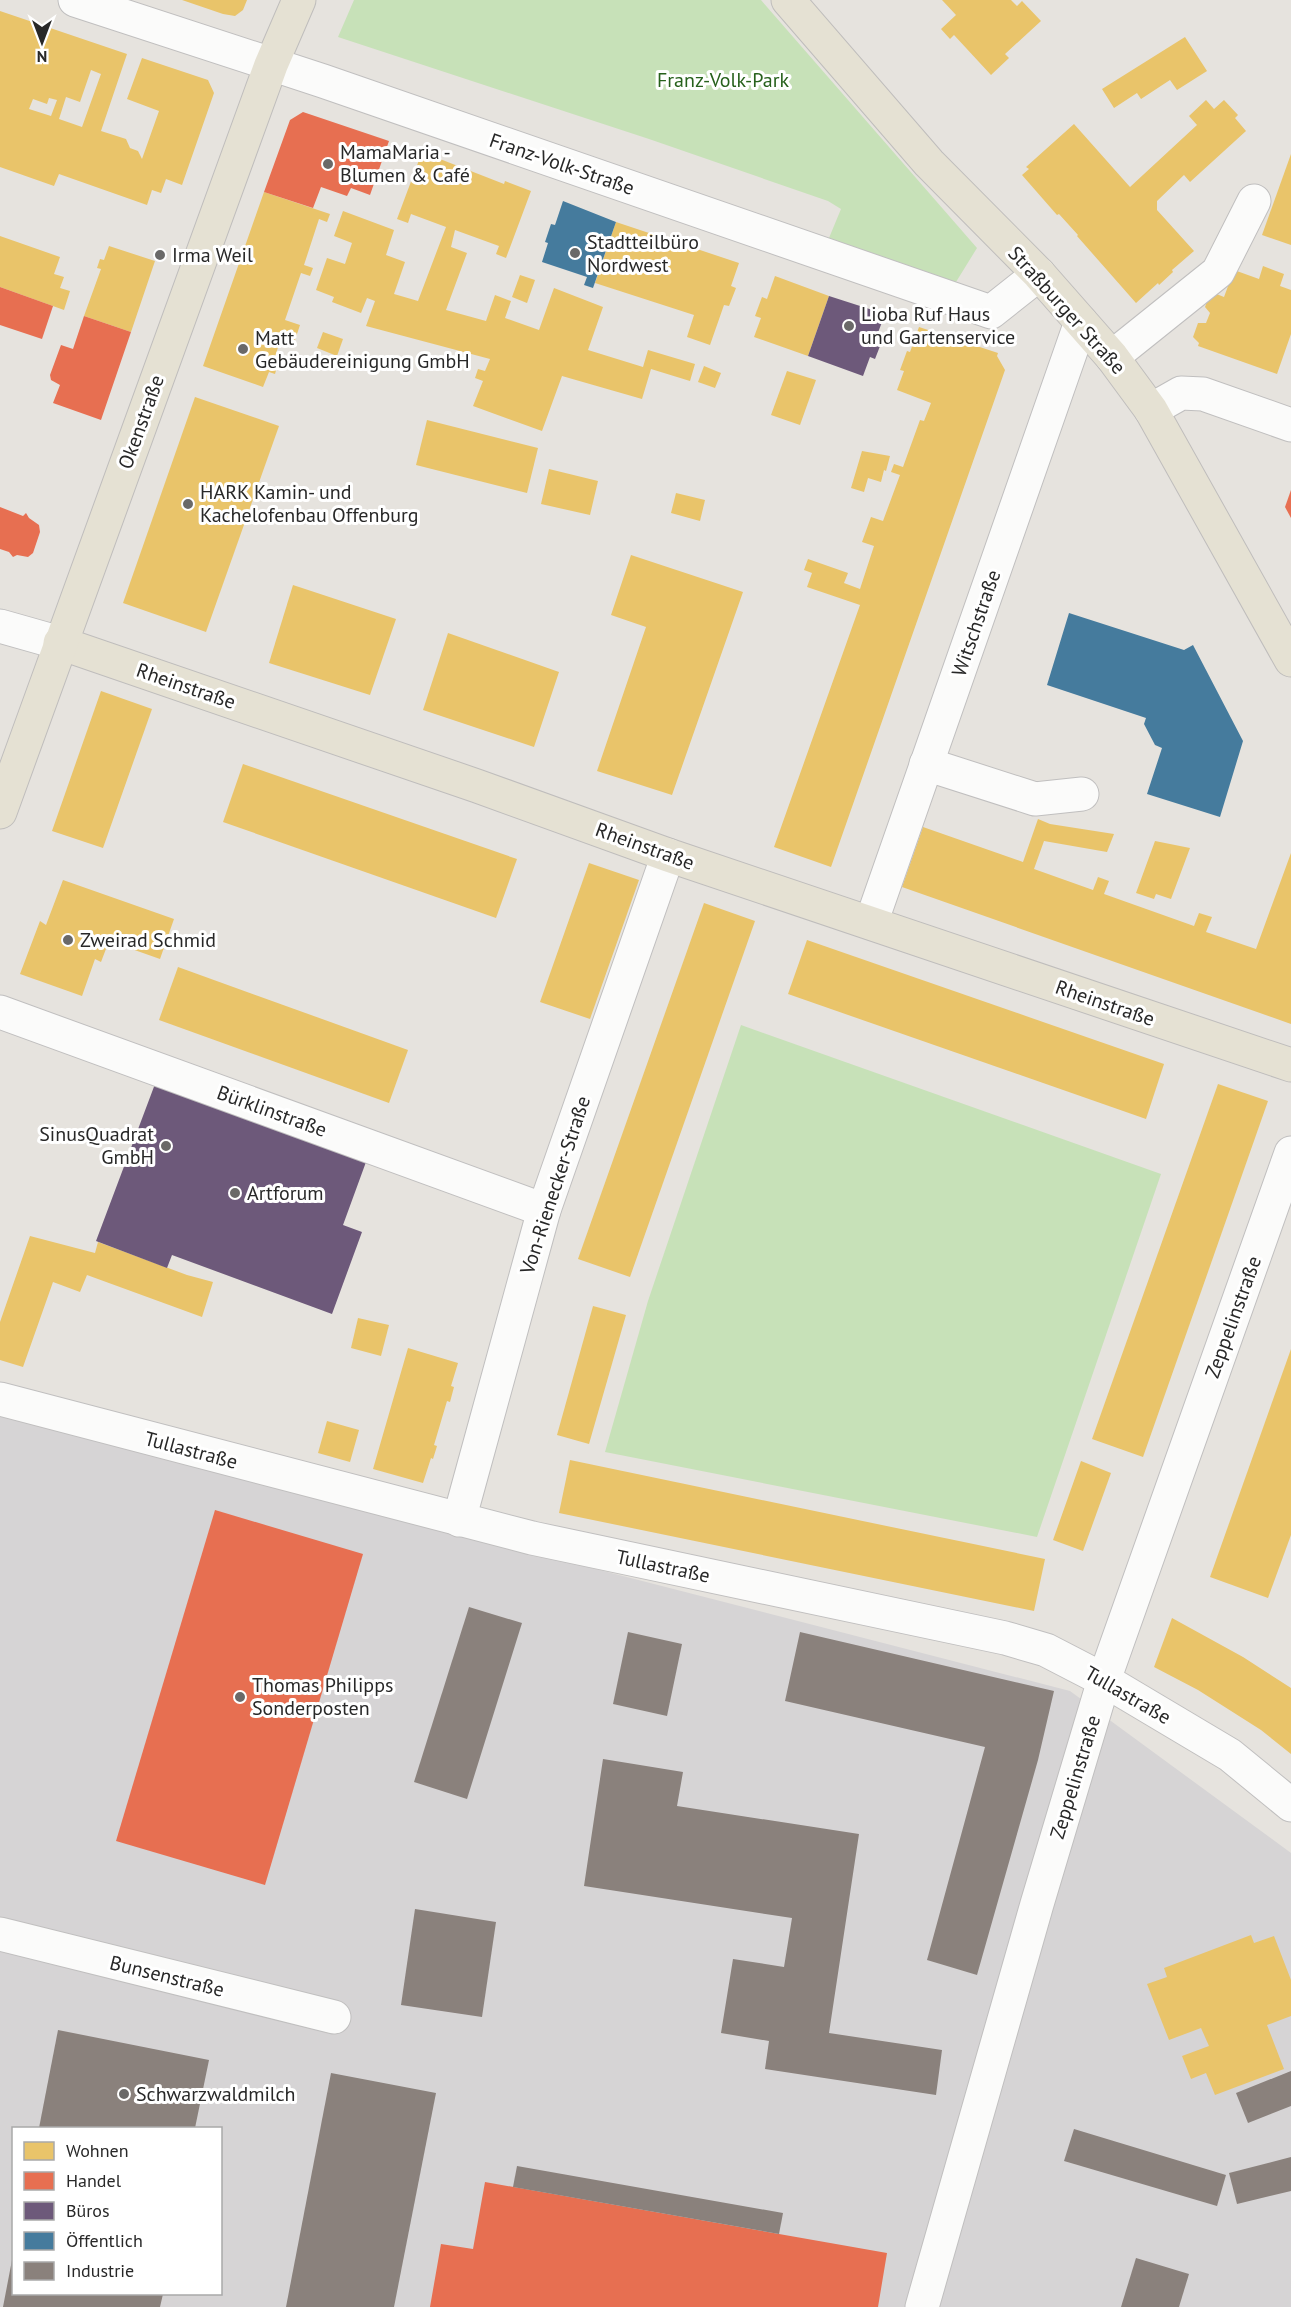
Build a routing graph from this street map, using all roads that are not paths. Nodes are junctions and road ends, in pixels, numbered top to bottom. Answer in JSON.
{"nodes":[{"id":1,"x":75,"y":0,"type":"edge"},
{"id":2,"x":293,"y":0,"type":"edge"},
{"id":3,"x":299,"y":0,"type":"edge"},
{"id":4,"x":788,"y":0,"type":"edge"},
{"id":5,"x":284,"y":33,"type":"junction"},
{"id":6,"x":271,"y":65,"type":"junction"},
{"id":7,"x":1254,"y":201,"type":"dead end"},
{"id":8,"x":1039,"y":274,"type":"junction"},
{"id":9,"x":1081,"y":322,"type":"junction"},
{"id":10,"x":1112,"y":357,"type":"junction"},
{"id":11,"x":1151,"y":410,"type":"junction"},
{"id":12,"x":1291,"y":425,"type":"edge"},
{"id":13,"x":0,"y":626,"type":"edge"},
{"id":14,"x":60,"y":643,"type":"junction"},
{"id":15,"x":1291,"y":660,"type":"edge"},
{"id":16,"x":926,"y":764,"type":"junction"},
{"id":17,"x":1082,"y":794,"type":"dead end"},
{"id":18,"x":0,"y":812,"type":"edge"},
{"id":19,"x":668,"y":855,"type":"junction"},
{"id":20,"x":871,"y":923,"type":"junction"},
{"id":21,"x":0,"y":1012,"type":"edge"},
{"id":22,"x":1291,"y":1065,"type":"edge"},
{"id":23,"x":1291,"y":1153,"type":"edge"},
{"id":24,"x":544,"y":1210,"type":"junction"},
{"id":25,"x":0,"y":1399,"type":"edge"},
{"id":26,"x":459,"y":1521,"type":"junction"},
{"id":27,"x":1104,"y":1680,"type":"junction"},
{"id":28,"x":1291,"y":1805,"type":"edge"},
{"id":29,"x":0,"y":1934,"type":"edge"},
{"id":30,"x":334,"y":2018,"type":"dead end"},
{"id":31,"x":922,"y":2307,"type":"edge"}],
"edges":[{"from":1,"to":6,"type":"street","name":"Franz-Volk-Straße"},
{"from":2,"to":5,"type":"main road","name":"Okenstraße"},
{"from":3,"to":5,"type":"main road","name":"Okenstraße"},
{"from":4,"to":8,"type":"main road","name":"Straßburger Straße"},
{"from":5,"to":6,"type":"main road","name":"Okenstraße"},
{"from":6,"to":8,"type":"street","name":"Franz-Volk-Straße"},
{"from":6,"to":14,"type":"main road","name":"Okenstraße"},
{"from":7,"to":10,"type":"street"},
{"from":8,"to":9,"type":"main road","name":"Straßburger Straße"},
{"from":9,"to":10,"type":"main road","name":"Straßburger Straße"},
{"from":9,"to":16,"type":"street","name":"Witschstraße"},
{"from":10,"to":11,"type":"main road","name":"Straßburger Straße"},
{"from":11,"to":12,"type":"street"},
{"from":11,"to":15,"type":"main road","name":"Straßburger Straße"},
{"from":13,"to":14,"type":"street","name":"Rheinstraße"},
{"from":14,"to":18,"type":"main road","name":"Okenstraße"},
{"from":14,"to":19,"type":"main road","name":"Rheinstraße"},
{"from":16,"to":17,"type":"street"},
{"from":16,"to":20,"type":"street","name":"Witschstraße"},
{"from":19,"to":20,"type":"main road","name":"Rheinstraße"},
{"from":19,"to":24,"type":"street","name":"Von-Rienecker-Straße"},
{"from":20,"to":22,"type":"main road","name":"Rheinstraße"},
{"from":21,"to":24,"type":"street","name":"Bürklinstraße"},
{"from":23,"to":27,"type":"street","name":"Zeppelinstraße"},
{"from":24,"to":26,"type":"street","name":"Von-Rienecker-Straße"},
{"from":25,"to":26,"type":"street","name":"Tullastraße"},
{"from":26,"to":27,"type":"street","name":"Tullastraße"},
{"from":27,"to":28,"type":"street","name":"Tullastraße"},
{"from":27,"to":31,"type":"street","name":"Zeppelinstraße"},
{"from":29,"to":30,"type":"street","name":"Bunsenstraße"}]}
